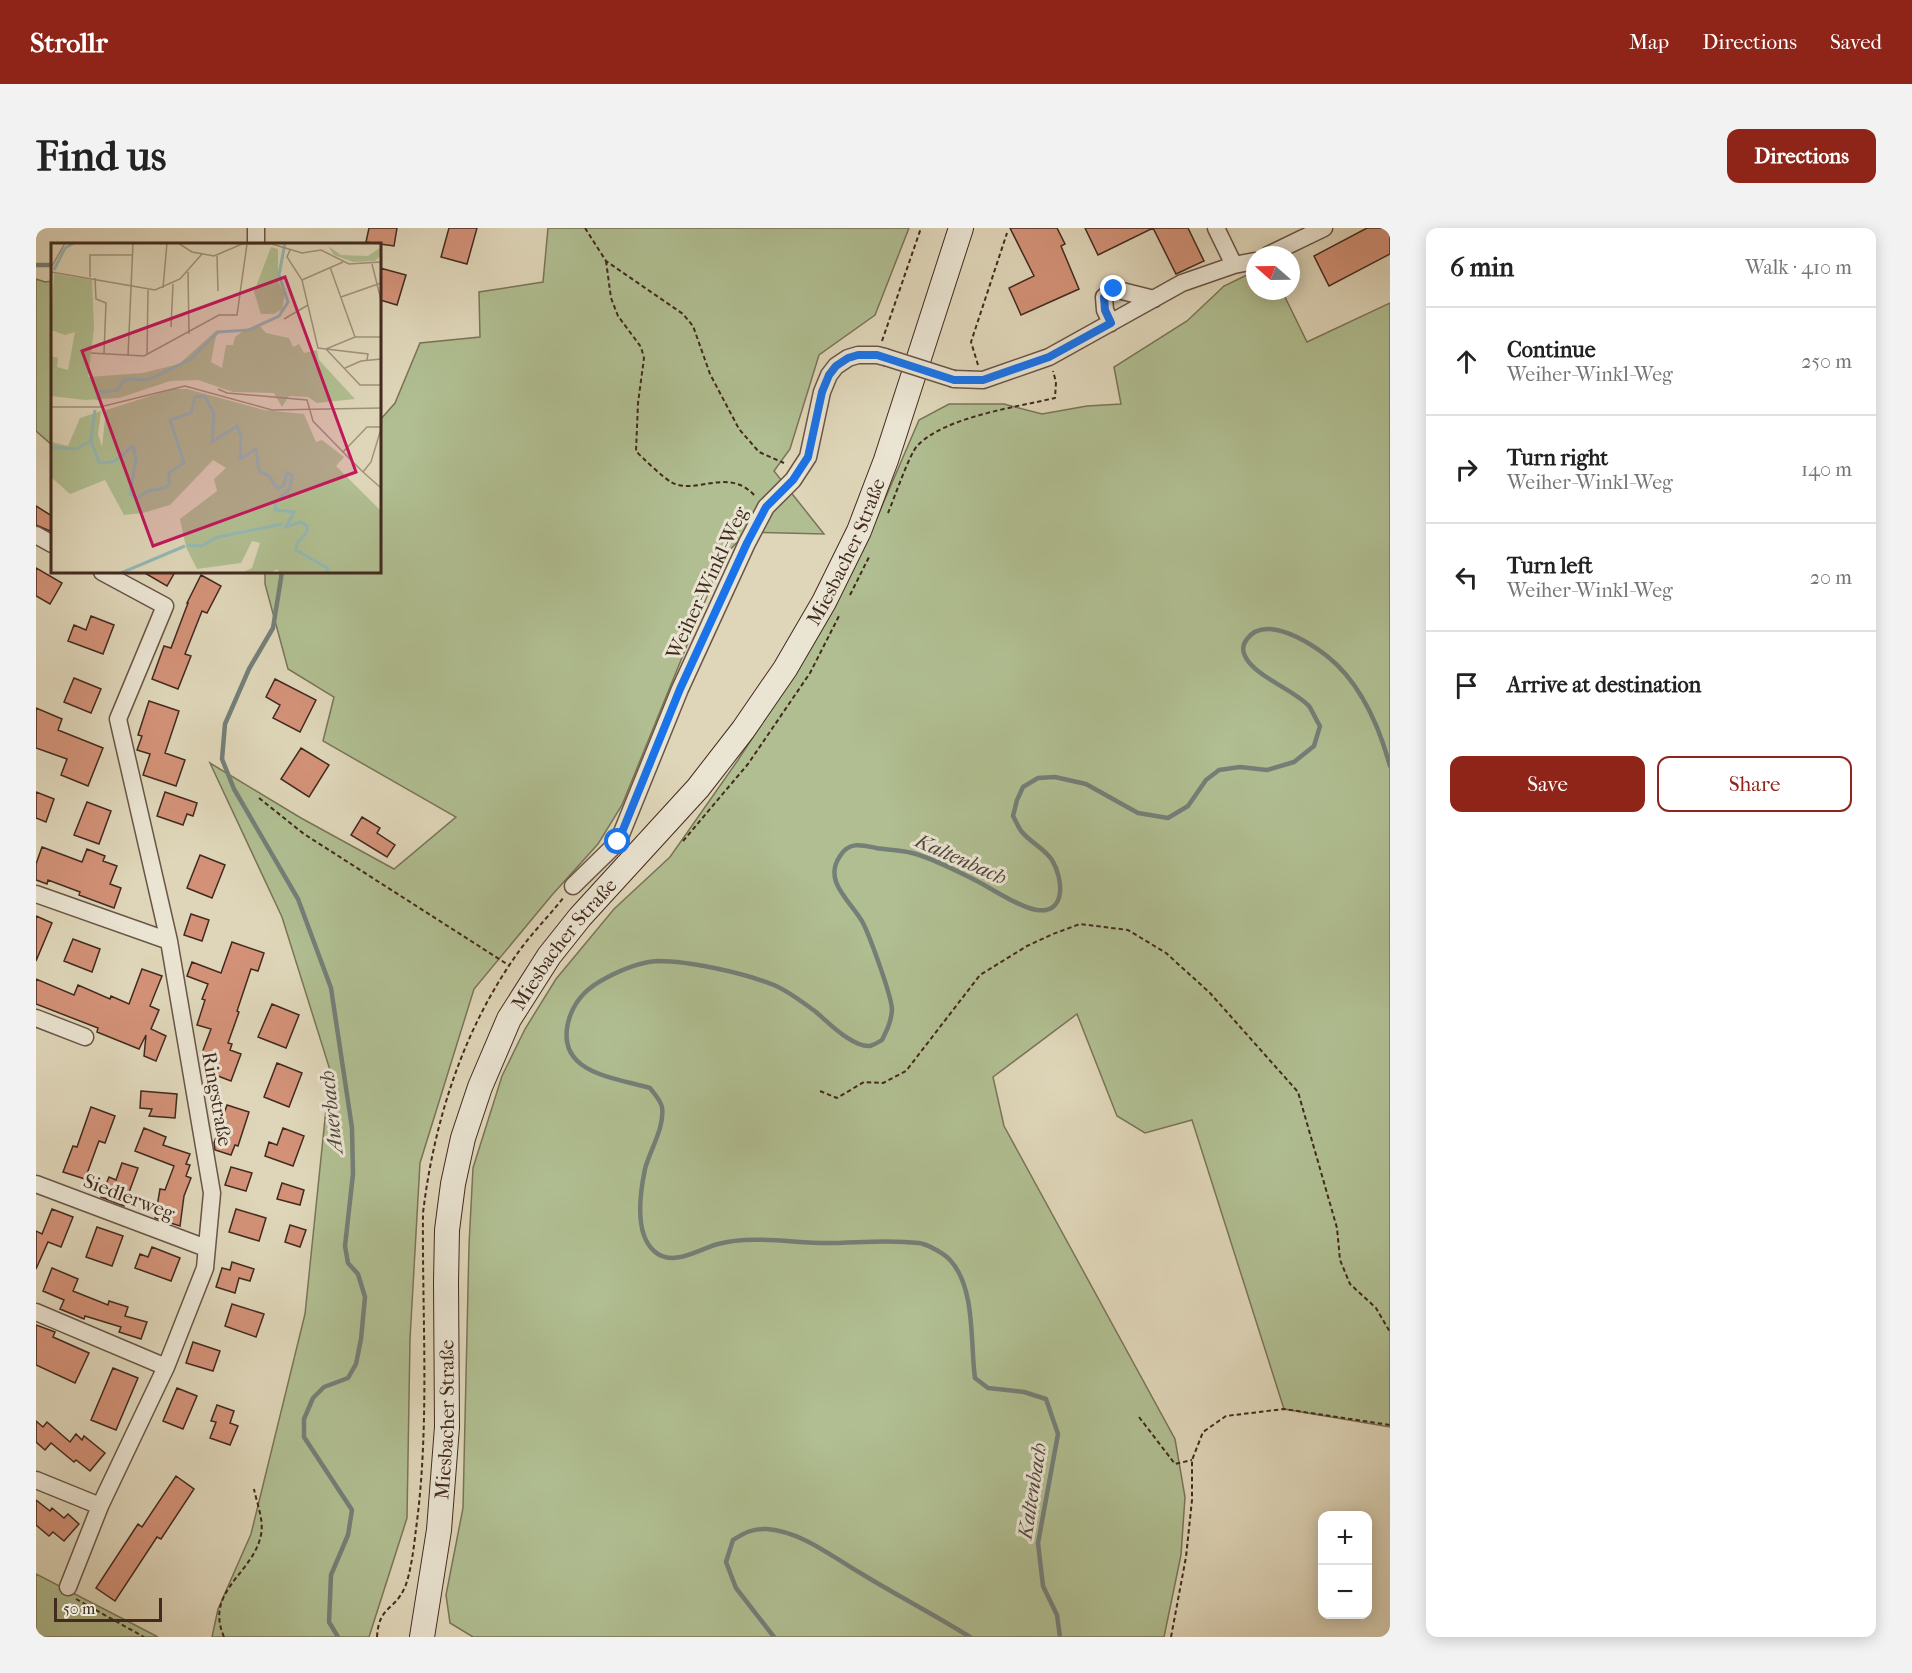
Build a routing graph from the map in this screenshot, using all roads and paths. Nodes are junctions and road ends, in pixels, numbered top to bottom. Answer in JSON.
{"nodes":[{"id":1,"x":585,"y":228,"type":"edge"},
{"id":2,"x":921,"y":228,"type":"edge"},
{"id":3,"x":961,"y":228,"type":"edge"},
{"id":4,"x":1216,"y":228,"type":"edge"},
{"id":5,"x":1324,"y":228,"type":"edge"},
{"id":6,"x":1007,"y":233,"type":"dead end"},
{"id":7,"x":1287,"y":246,"type":"edge"},
{"id":8,"x":606,"y":261,"type":"junction"},
{"id":9,"x":1246,"y":263,"type":"edge"},
{"id":10,"x":1234,"y":265,"type":"junction"},
{"id":11,"x":1154,"y":299,"type":"junction"},
{"id":12,"x":1111,"y":323,"type":"junction"},
{"id":13,"x":881,"y":356,"type":"junction"},
{"id":14,"x":1049,"y":357,"type":"junction"},
{"id":15,"x":983,"y":380,"type":"junction"},
{"id":16,"x":801,"y":470,"type":"junction"},
{"id":17,"x":766,"y":507,"type":"junction"},
{"id":18,"x":884,"y":522,"type":"dead end"},
{"id":19,"x":36,"y":535,"type":"edge"},
{"id":20,"x":51,"y":543,"type":"edge"},
{"id":21,"x":870,"y":554,"type":"dead end"},
{"id":22,"x":104,"y":573,"type":"edge"},
{"id":23,"x":846,"y":604,"type":"dead end"},
{"id":24,"x":841,"y":614,"type":"dead end"},
{"id":25,"x":259,"y":798,"type":"dead end"},
{"id":26,"x":682,"y":841,"type":"dead end"},
{"id":27,"x":573,"y":886,"type":"dead end"},
{"id":28,"x":36,"y":894,"type":"edge"},
{"id":29,"x":169,"y":941,"type":"junction"},
{"id":30,"x":510,"y":966,"type":"dead end"},
{"id":31,"x":36,"y":1018,"type":"edge"},
{"id":32,"x":85,"y":1037,"type":"dead end"},
{"id":33,"x":820,"y":1091,"type":"dead end"},
{"id":34,"x":36,"y":1184,"type":"edge"},
{"id":35,"x":206,"y":1248,"type":"junction"},
{"id":36,"x":36,"y":1312,"type":"edge"},
{"id":37,"x":1390,"y":1332,"type":"edge"},
{"id":38,"x":166,"y":1367,"type":"junction"},
{"id":39,"x":1138,"y":1417,"type":"dead end"},
{"id":40,"x":1390,"y":1425,"type":"edge"},
{"id":41,"x":1192,"y":1460,"type":"junction"},
{"id":42,"x":36,"y":1480,"type":"edge"},
{"id":43,"x":254,"y":1489,"type":"dead end"},
{"id":44,"x":100,"y":1506,"type":"junction"},
{"id":45,"x":68,"y":1587,"type":"joint"},
{"id":46,"x":144,"y":1637,"type":"edge"},
{"id":47,"x":224,"y":1637,"type":"edge"},
{"id":48,"x":422,"y":1637,"type":"edge"},
{"id":49,"x":1171,"y":1637,"type":"edge"}],
"edges":[{"from":1,"to":8,"type":"path"},
{"from":2,"to":13,"type":"path"},
{"from":3,"to":48,"type":"main road","name":"Miesbacher Straße"},
{"from":4,"to":10,"type":"street"},
{"from":5,"to":7,"type":"street"},
{"from":6,"to":15,"type":"path"},
{"from":8,"to":16,"type":"path"},
{"from":8,"to":17,"type":"path"},
{"from":9,"to":10,"type":"street","name":"Weiher-Winkl-Weg"},
{"from":10,"to":11,"type":"street","name":"Weiher-Winkl-Weg"},
{"from":11,"to":12,"type":"street","name":"Weiher-Winkl-Weg"},
{"from":11,"to":12,"type":"street"},
{"from":12,"to":14,"type":"street","name":"Weiher-Winkl-Weg"},
{"from":13,"to":15,"type":"street","name":"Weiher-Winkl-Weg","bridge":true},
{"from":13,"to":16,"type":"street","name":"Weiher-Winkl-Weg"},
{"from":14,"to":15,"type":"street","name":"Weiher-Winkl-Weg"},
{"from":14,"to":18,"type":"path"},
{"from":16,"to":17,"type":"street","name":"Weiher-Winkl-Weg"},
{"from":17,"to":27,"type":"street","name":"Weiher-Winkl-Weg"},
{"from":19,"to":20,"type":"street"},
{"from":21,"to":23,"type":"path"},
{"from":22,"to":29,"type":"street","name":"Ringstraße"},
{"from":24,"to":26,"type":"path"},
{"from":25,"to":30,"type":"path"},
{"from":28,"to":29,"type":"street"},
{"from":29,"to":35,"type":"street","name":"Ringstraße"},
{"from":31,"to":32,"type":"street"},
{"from":33,"to":37,"type":"path"},
{"from":34,"to":35,"type":"street","name":"Siedlerweg"},
{"from":35,"to":38,"type":"street","name":"Ringstraße"},
{"from":36,"to":38,"type":"street"},
{"from":38,"to":44,"type":"street","name":"Ringstraße"},
{"from":39,"to":41,"type":"path"},
{"from":40,"to":41,"type":"path"},
{"from":41,"to":49,"type":"path"},
{"from":42,"to":44,"type":"street"},
{"from":43,"to":47,"type":"path"},
{"from":44,"to":45,"type":"street","name":"Ringstraße"},
{"from":45,"to":46,"type":"path"}]}
